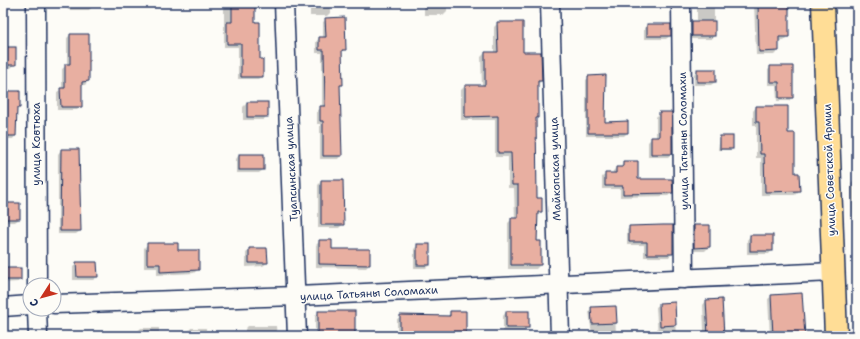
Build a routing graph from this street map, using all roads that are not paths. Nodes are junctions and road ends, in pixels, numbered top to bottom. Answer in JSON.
{"nodes":[{"id":1,"x":36,"y":3,"type":"edge"},
{"id":2,"x":284,"y":3,"type":"edge"},
{"id":3,"x":550,"y":3,"type":"edge"},
{"id":4,"x":681,"y":3,"type":"edge"},
{"id":5,"x":823,"y":3,"type":"edge"},
{"id":6,"x":833,"y":272,"type":"junction"},
{"id":7,"x":37,"y":277,"type":"edge"},
{"id":8,"x":684,"y":278,"type":"junction"},
{"id":9,"x":559,"y":284,"type":"junction"},
{"id":10,"x":297,"y":296,"type":"junction"},
{"id":11,"x":62,"y":304,"type":"edge"},
{"id":12,"x":22,"y":306,"type":"edge"},
{"id":13,"x":3,"y":307,"type":"edge"},
{"id":14,"x":37,"y":317,"type":"edge"},
{"id":15,"x":38,"y":336,"type":"edge"},
{"id":16,"x":297,"y":336,"type":"edge"},
{"id":17,"x":560,"y":336,"type":"edge"},
{"id":18,"x":836,"y":336,"type":"edge"}],
"edges":[{"from":1,"to":7,"type":"street","name":"улица Ковтюха"},
{"from":2,"to":10,"type":"street","name":"Туапсинская улица"},
{"from":3,"to":9,"type":"street","name":"Майкопская улица"},
{"from":4,"to":8,"type":"street","name":"улица Татьяны Соломахи"},
{"from":5,"to":6,"type":"main road","name":"улица Советской Армии"},
{"from":6,"to":8,"type":"street","name":"улица Татьяны Соломахи"},
{"from":6,"to":18,"type":"main road","name":"улица Советской Армии"},
{"from":8,"to":9,"type":"street","name":"улица Татьяны Соломахи"},
{"from":9,"to":10,"type":"street","name":"улица Татьяны Соломахи"},
{"from":9,"to":17,"type":"street","name":"Майкопская улица"},
{"from":10,"to":11,"type":"street","name":"улица Татьяны Соломахи"},
{"from":10,"to":16,"type":"street","name":"Туапсинская улица"},
{"from":12,"to":13,"type":"street"},
{"from":14,"to":15,"type":"street"}]}
